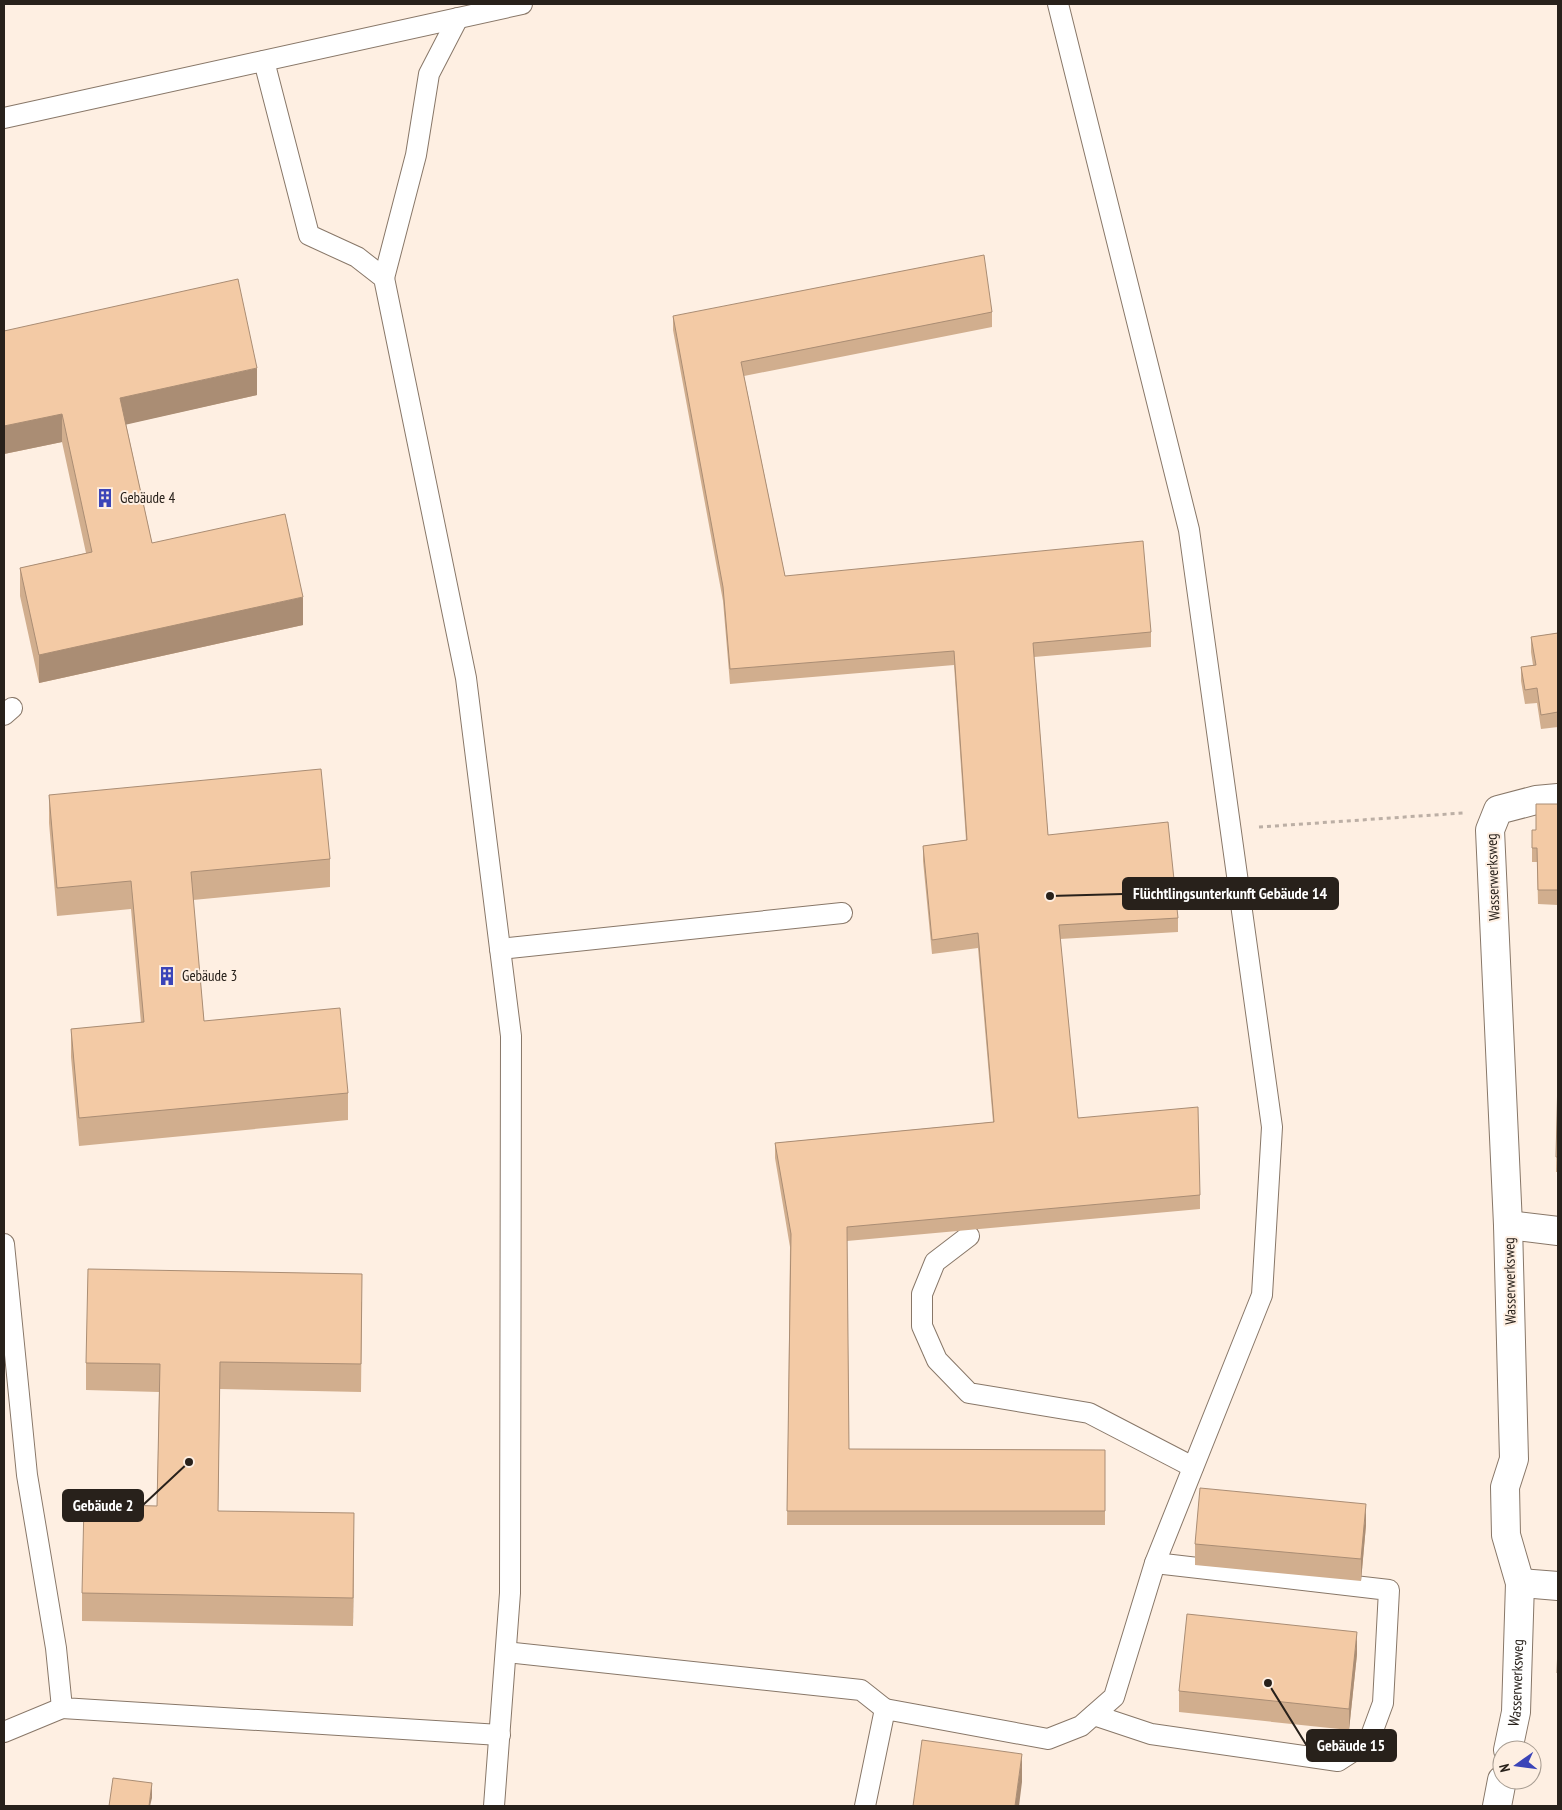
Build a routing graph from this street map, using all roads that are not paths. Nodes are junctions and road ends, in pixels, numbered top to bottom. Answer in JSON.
{"nodes":[{"id":1,"x":522,"y":4,"type":"edge"},
{"id":2,"x":1058,"y":4,"type":"edge"},
{"id":3,"x":458,"y":18,"type":"junction"},
{"id":4,"x":264,"y":61,"type":"junction"},
{"id":5,"x":4,"y":118,"type":"edge"},
{"id":6,"x":384,"y":278,"type":"junction"},
{"id":7,"x":1558,"y":798,"type":"edge"},
{"id":8,"x":842,"y":913,"type":"dead end"},
{"id":9,"x":500,"y":949,"type":"junction"},
{"id":10,"x":1508,"y":1225,"type":"junction"},
{"id":11,"x":1558,"y":1231,"type":"edge"},
{"id":12,"x":969,"y":1236,"type":"dead end"},
{"id":13,"x":4,"y":1244,"type":"edge"},
{"id":14,"x":1193,"y":1467,"type":"junction"},
{"id":15,"x":1155,"y":1563,"type":"junction"},
{"id":16,"x":1520,"y":1583,"type":"junction"},
{"id":17,"x":1558,"y":1586,"type":"edge"},
{"id":18,"x":506,"y":1652,"type":"junction"},
{"id":19,"x":62,"y":1708,"type":"junction"},
{"id":20,"x":885,"y":1709,"type":"junction"},
{"id":21,"x":1094,"y":1715,"type":"junction"},
{"id":22,"x":4,"y":1732,"type":"edge"},
{"id":23,"x":500,"y":1735,"type":"junction"},
{"id":24,"x":1510,"y":1740,"type":"edge"},
{"id":25,"x":1500,"y":1790,"type":"edge"},
{"id":26,"x":494,"y":1806,"type":"edge"},
{"id":27,"x":865,"y":1806,"type":"edge"},
{"id":28,"x":1497,"y":1806,"type":"edge"}],
"edges":[{"from":1,"to":3,"type":"lane"},
{"from":2,"to":14,"type":"lane"},
{"from":3,"to":4,"type":"lane"},
{"from":3,"to":6,"type":"lane"},
{"from":4,"to":5,"type":"lane"},
{"from":4,"to":6,"type":"lane"},
{"from":6,"to":9,"type":"lane"},
{"from":7,"to":10,"type":"street","name":"Wasserwerksweg"},
{"from":8,"to":9,"type":"lane"},
{"from":9,"to":18,"type":"lane"},
{"from":10,"to":11,"type":"street"},
{"from":10,"to":16,"type":"street","name":"Wasserwerksweg"},
{"from":12,"to":14,"type":"lane"},
{"from":13,"to":19,"type":"lane"},
{"from":14,"to":15,"type":"lane"},
{"from":15,"to":21,"type":"lane"},
{"from":15,"to":21,"type":"lane"},
{"from":16,"to":17,"type":"street"},
{"from":16,"to":24,"type":"street","name":"Wasserwerksweg"},
{"from":18,"to":20,"type":"lane"},
{"from":18,"to":23,"type":"lane"},
{"from":19,"to":22,"type":"lane"},
{"from":19,"to":23,"type":"lane"},
{"from":20,"to":21,"type":"lane"},
{"from":20,"to":27,"type":"lane"},
{"from":23,"to":26,"type":"lane"},
{"from":25,"to":28,"type":"street"}]}
